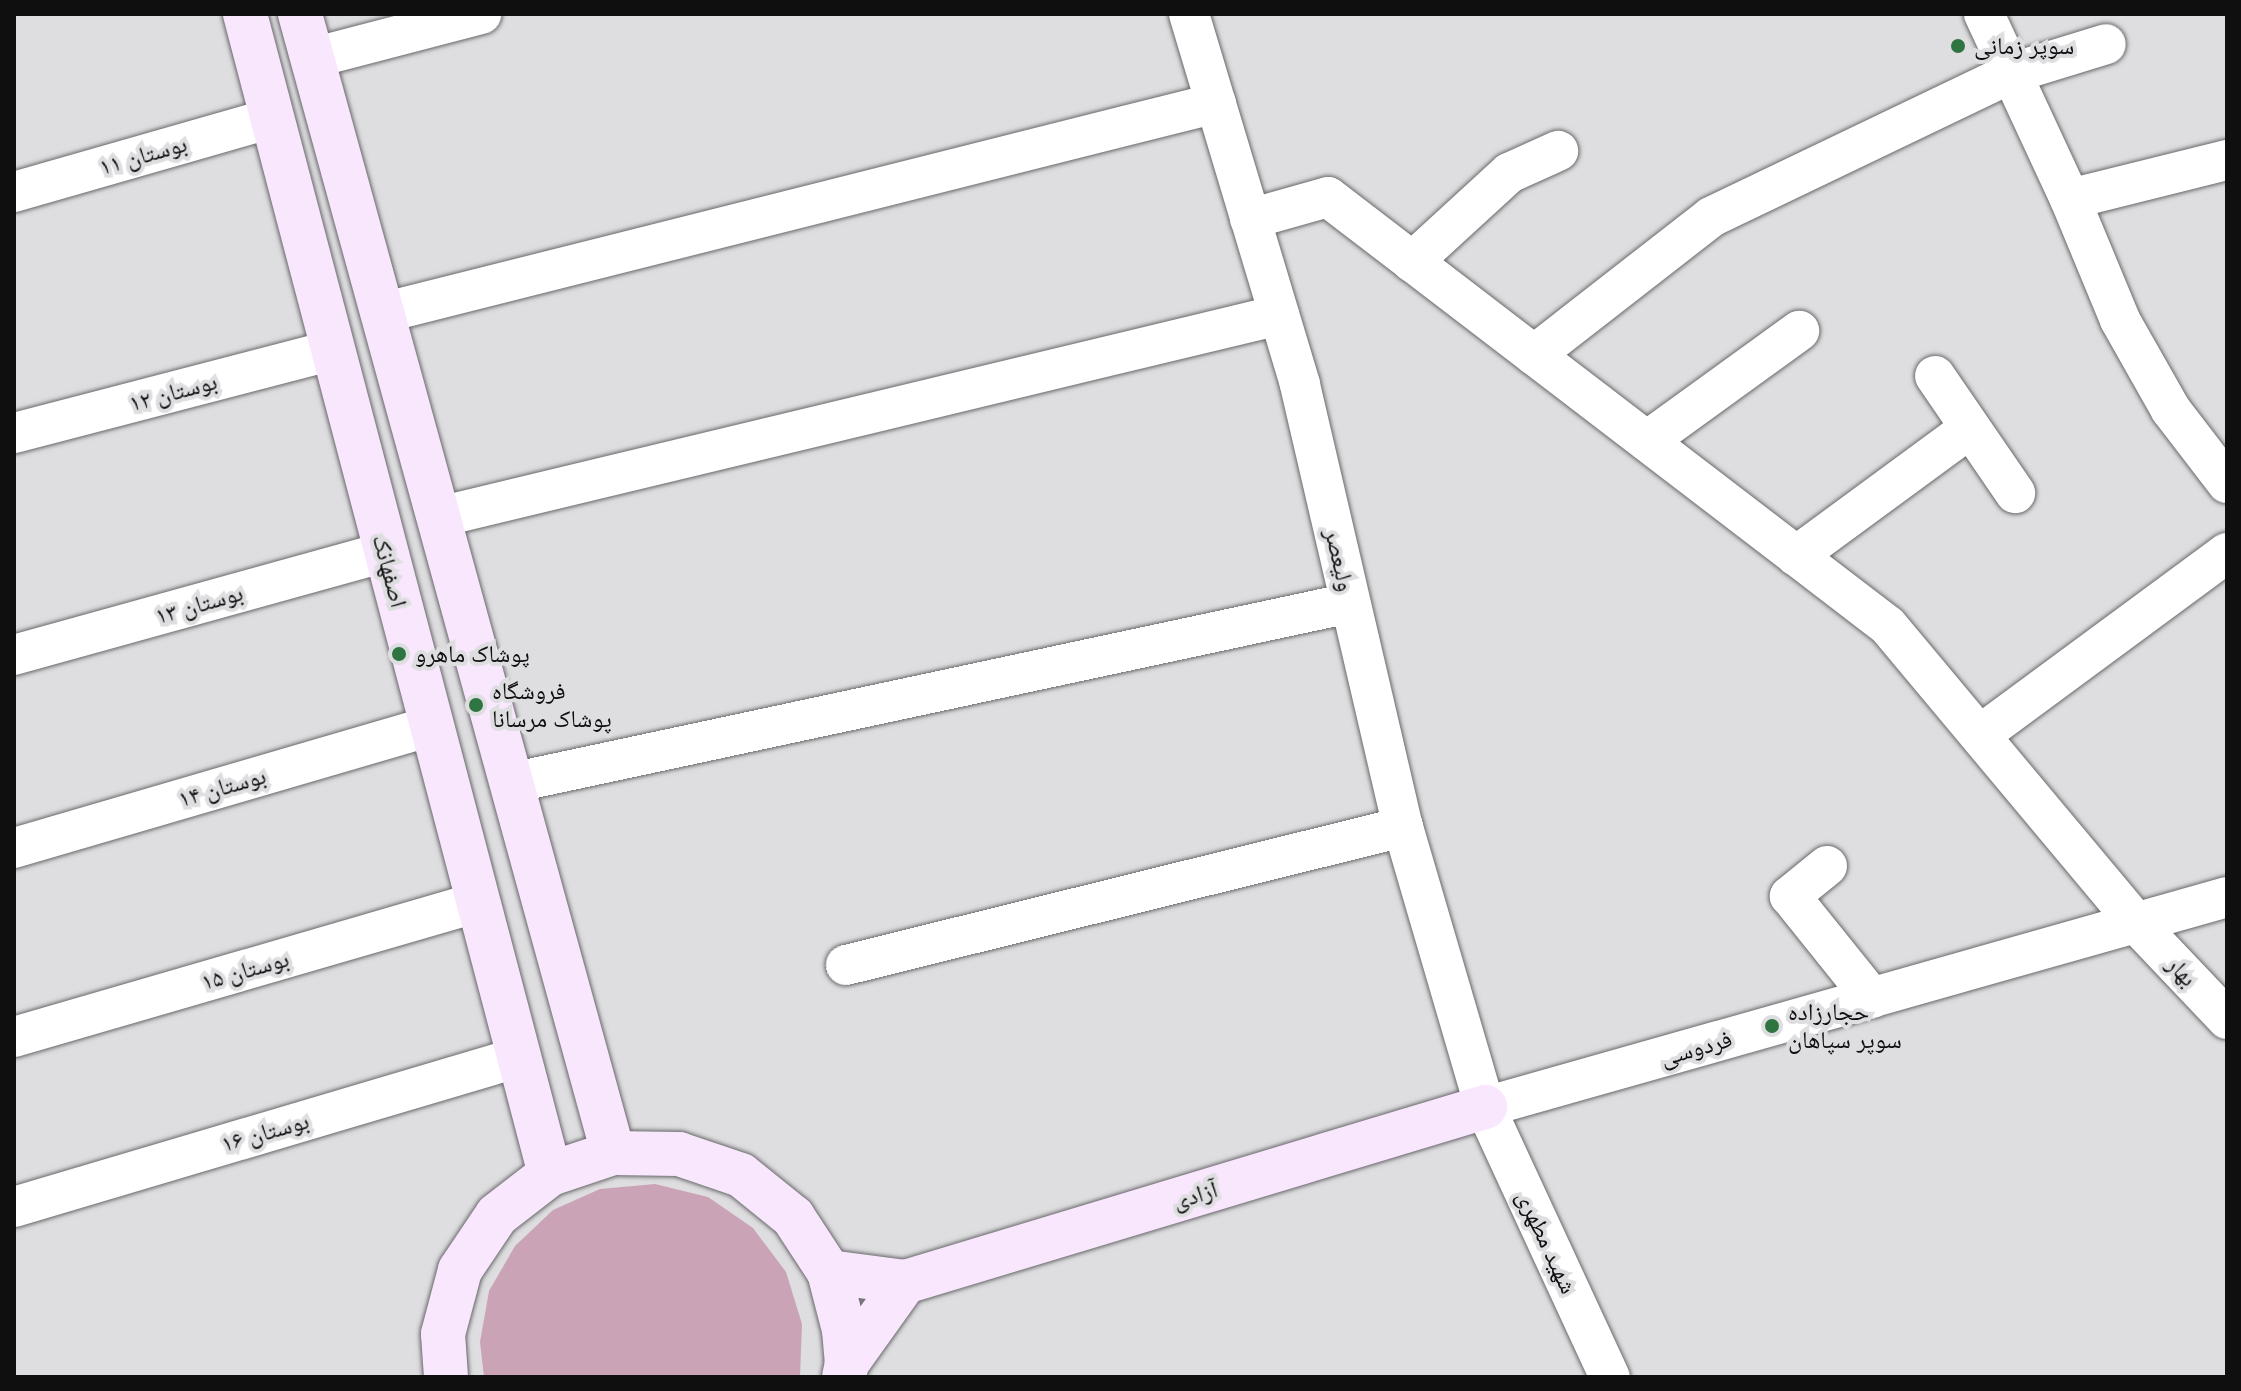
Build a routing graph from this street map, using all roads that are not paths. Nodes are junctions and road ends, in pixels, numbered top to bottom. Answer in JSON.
{"nodes":[{"id":1,"x":245,"y":14,"type":"edge"},
{"id":2,"x":300,"y":14,"type":"edge"},
{"id":3,"x":481,"y":14,"type":"edge"},
{"id":4,"x":1189,"y":14,"type":"edge"},
{"id":5,"x":1984,"y":14,"type":"edge"},
{"id":6,"x":2106,"y":44,"type":"dead end"},
{"id":7,"x":312,"y":58,"type":"junction"},
{"id":8,"x":2012,"y":73,"type":"junction"},
{"id":9,"x":1216,"y":103,"type":"junction"},
{"id":10,"x":272,"y":118,"type":"junction"},
{"id":11,"x":1558,"y":151,"type":"dead end"},
{"id":12,"x":2227,"y":160,"type":"edge"},
{"id":13,"x":14,"y":192,"type":"edge"},
{"id":14,"x":2070,"y":199,"type":"junction"},
{"id":15,"x":1250,"y":219,"type":"junction"},
{"id":16,"x":1412,"y":262,"type":"junction"},
{"id":17,"x":382,"y":313,"type":"junction"},
{"id":18,"x":1279,"y":315,"type":"junction"},
{"id":19,"x":1799,"y":331,"type":"dead end"},
{"id":20,"x":332,"y":350,"type":"junction"},
{"id":21,"x":1534,"y":355,"type":"junction"},
{"id":22,"x":1935,"y":376,"type":"dead end"},
{"id":23,"x":1970,"y":428,"type":"junction"},
{"id":24,"x":14,"y":433,"type":"edge"},
{"id":25,"x":1647,"y":441,"type":"junction"},
{"id":26,"x":2227,"y":483,"type":"edge"},
{"id":27,"x":2015,"y":493,"type":"dead end"},
{"id":28,"x":439,"y":517,"type":"junction"},
{"id":29,"x":385,"y":552,"type":"junction"},
{"id":30,"x":2227,"y":553,"type":"edge"},
{"id":31,"x":1796,"y":556,"type":"junction"},
{"id":32,"x":1350,"y":603,"type":"junction"},
{"id":33,"x":14,"y":655,"type":"edge"},
{"id":34,"x":430,"y":726,"type":"junction"},
{"id":35,"x":1980,"y":735,"type":"junction"},
{"id":36,"x":511,"y":783,"type":"junction"},
{"id":37,"x":1403,"y":827,"type":"junction"},
{"id":38,"x":14,"y":848,"type":"edge"},
{"id":39,"x":1827,"y":866,"type":"dead end"},
{"id":40,"x":2227,"y":897,"type":"edge"},
{"id":41,"x":476,"y":903,"type":"junction"},
{"id":42,"x":2137,"y":924,"type":"junction"},
{"id":43,"x":846,"y":965,"type":"dead end"},
{"id":44,"x":1872,"y":998,"type":"junction"},
{"id":45,"x":2227,"y":1019,"type":"edge"},
{"id":46,"x":14,"y":1037,"type":"edge"},
{"id":47,"x":516,"y":1058,"type":"junction"},
{"id":48,"x":1485,"y":1107,"type":"junction"},
{"id":49,"x":613,"y":1153,"type":"junction"},
{"id":50,"x":550,"y":1174,"type":"junction"},
{"id":51,"x":14,"y":1207,"type":"edge"},
{"id":52,"x":829,"y":1272,"type":"junction"},
{"id":53,"x":905,"y":1282,"type":"junction"},
{"id":54,"x":846,"y":1370,"type":"edge"},
{"id":55,"x":446,"y":1377,"type":"edge"},
{"id":56,"x":1610,"y":1377,"type":"edge"}],
"edges":[{"from":1,"to":10,"type":"street","name":"اصفهانک"},
{"from":2,"to":7,"type":"street"},
{"from":3,"to":7,"type":"street"},
{"from":4,"to":9,"type":"street","name":"ولیعصر"},
{"from":5,"to":8,"type":"street"},
{"from":6,"to":8,"type":"street"},
{"from":7,"to":17,"type":"street"},
{"from":8,"to":14,"type":"street"},
{"from":8,"to":21,"type":"street"},
{"from":9,"to":15,"type":"street","name":"ولیعصر"},
{"from":9,"to":17,"type":"street"},
{"from":10,"to":13,"type":"street","name":"بوستان ۱۱"},
{"from":10,"to":20,"type":"street","name":"اصفهانک"},
{"from":11,"to":16,"type":"street"},
{"from":12,"to":14,"type":"street"},
{"from":14,"to":26,"type":"street"},
{"from":15,"to":16,"type":"street","name":"بهار"},
{"from":15,"to":18,"type":"street","name":"ولیعصر"},
{"from":16,"to":21,"type":"street","name":"بهار"},
{"from":17,"to":28,"type":"street"},
{"from":18,"to":28,"type":"street"},
{"from":18,"to":32,"type":"street","name":"ولیعصر"},
{"from":19,"to":25,"type":"street"},
{"from":20,"to":24,"type":"street","name":"بوستان ۱۲"},
{"from":20,"to":29,"type":"street","name":"اصفهانک"},
{"from":21,"to":25,"type":"street","name":"بهار"},
{"from":22,"to":23,"type":"street"},
{"from":23,"to":27,"type":"street"},
{"from":23,"to":31,"type":"street"},
{"from":25,"to":31,"type":"street","name":"بهار"},
{"from":28,"to":36,"type":"street"},
{"from":29,"to":33,"type":"street","name":"بوستان ۱۳"},
{"from":29,"to":34,"type":"street","name":"اصفهانک"},
{"from":30,"to":35,"type":"street"},
{"from":31,"to":35,"type":"street","name":"بهار"},
{"from":32,"to":36,"type":"street"},
{"from":32,"to":37,"type":"street","name":"ولیعصر"},
{"from":34,"to":38,"type":"street","name":"بوستان ۱۴"},
{"from":34,"to":41,"type":"street","name":"اصفهانک"},
{"from":35,"to":42,"type":"street","name":"بهار"},
{"from":36,"to":49,"type":"street"},
{"from":37,"to":43,"type":"street"},
{"from":37,"to":48,"type":"street","name":"ولیعصر"},
{"from":39,"to":44,"type":"street"},
{"from":40,"to":42,"type":"street","name":"فردوسی"},
{"from":41,"to":46,"type":"street","name":"بوستان ۱۵"},
{"from":41,"to":47,"type":"street","name":"اصفهانک"},
{"from":42,"to":44,"type":"street","name":"فردوسی"},
{"from":42,"to":45,"type":"street","name":"بهار"},
{"from":44,"to":48,"type":"street","name":"فردوسی"},
{"from":47,"to":50,"type":"street","name":"اصفهانک"},
{"from":47,"to":51,"type":"street","name":"بوستان ۱۶"},
{"from":48,"to":53,"type":"street","name":"آزادی"},
{"from":48,"to":56,"type":"street","name":"شهید مطهری"},
{"from":49,"to":50,"type":"street"},
{"from":49,"to":52,"type":"street"},
{"from":50,"to":55,"type":"street"},
{"from":52,"to":53,"type":"street"},
{"from":52,"to":54,"type":"street"},
{"from":53,"to":54,"type":"street"}]}
